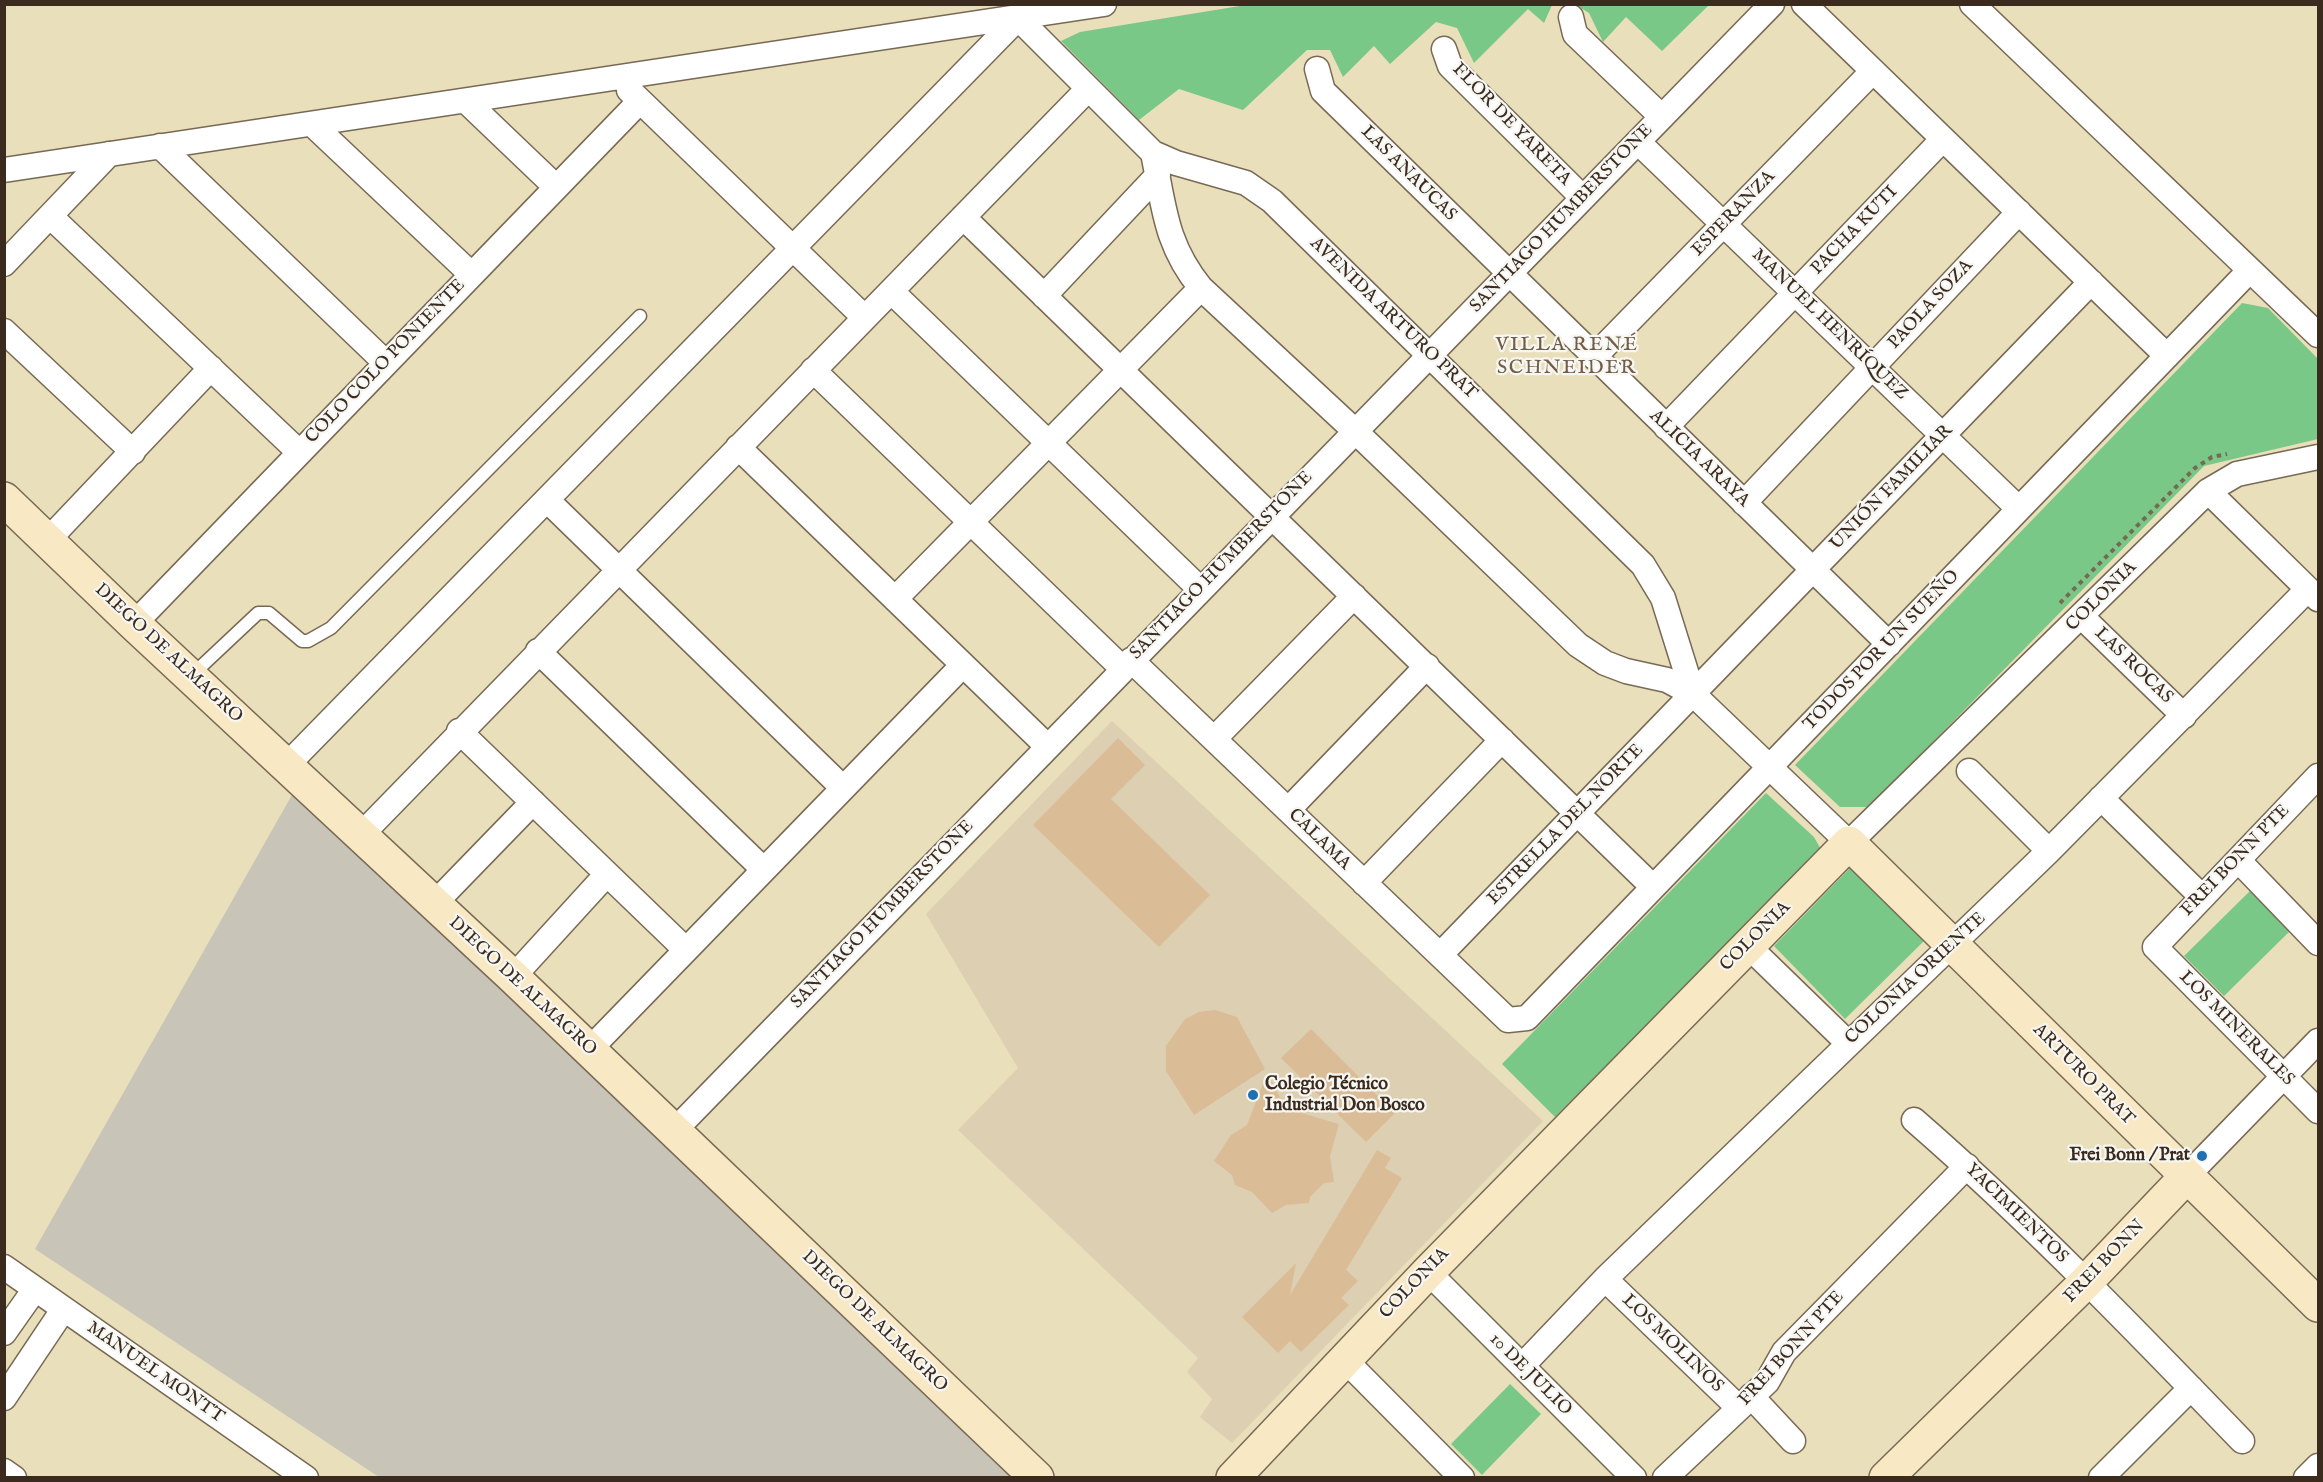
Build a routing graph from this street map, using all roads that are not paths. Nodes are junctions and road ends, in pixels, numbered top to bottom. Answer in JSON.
{"nodes":[{"id":1,"x":1104,"y":4,"type":"edge"},
{"id":2,"x":1772,"y":4,"type":"edge"},
{"id":3,"x":1804,"y":4,"type":"edge"},
{"id":4,"x":1971,"y":4,"type":"edge"},
{"id":5,"x":1571,"y":17,"type":"dead end"},
{"id":6,"x":1018,"y":18,"type":"junction"},
{"id":7,"x":1444,"y":49,"type":"dead end"},
{"id":8,"x":1317,"y":69,"type":"dead end"},
{"id":9,"x":1873,"y":71,"type":"junction"},
{"id":10,"x":617,"y":78,"type":"junction"},
{"id":11,"x":1089,"y":89,"type":"junction"},
{"id":12,"x":640,"y":100,"type":"junction"},
{"id":13,"x":466,"y":101,"type":"junction"},
{"id":14,"x":1662,"y":117,"type":"junction"},
{"id":15,"x":312,"y":124,"type":"junction"},
{"id":16,"x":1943,"y":139,"type":"junction"},
{"id":17,"x":1638,"y":142,"type":"junction"},
{"id":18,"x":159,"y":146,"type":"junction"},
{"id":19,"x":109,"y":154,"type":"junction"},
{"id":20,"x":1155,"y":164,"type":"junction"},
{"id":21,"x":4,"y":170,"type":"edge"},
{"id":22,"x":556,"y":187,"type":"junction"},
{"id":23,"x":1582,"y":198,"type":"junction"},
{"id":24,"x":2019,"y":212,"type":"junction"},
{"id":25,"x":50,"y":216,"type":"junction"},
{"id":26,"x":963,"y":217,"type":"junction"},
{"id":27,"x":1724,"y":224,"type":"junction"},
{"id":28,"x":793,"y":248,"type":"junction"},
{"id":29,"x":4,"y":264,"type":"edge"},
{"id":30,"x":2250,"y":270,"type":"junction"},
{"id":31,"x":471,"y":274,"type":"junction"},
{"id":32,"x":1509,"y":274,"type":"junction"},
{"id":33,"x":2091,"y":282,"type":"junction"},
{"id":34,"x":1201,"y":288,"type":"junction"},
{"id":35,"x":891,"y":291,"type":"junction"},
{"id":36,"x":1795,"y":293,"type":"junction"},
{"id":37,"x":1044,"y":296,"type":"junction"},
{"id":38,"x":640,"y":316,"type":"dead end"},
{"id":39,"x":864,"y":317,"type":"junction"},
{"id":40,"x":4,"y":331,"type":"edge"},
{"id":41,"x":2319,"y":336,"type":"edge"},
{"id":42,"x":1430,"y":354,"type":"junction"},
{"id":43,"x":2167,"y":356,"type":"junction"},
{"id":44,"x":1594,"y":357,"type":"junction"},
{"id":45,"x":386,"y":363,"type":"junction"},
{"id":46,"x":1872,"y":367,"type":"junction"},
{"id":47,"x":211,"y":368,"type":"junction"},
{"id":48,"x":1120,"y":369,"type":"junction"},
{"id":49,"x":813,"y":370,"type":"junction"},
{"id":50,"x":1666,"y":427,"type":"junction"},
{"id":51,"x":1355,"y":431,"type":"junction"},
{"id":52,"x":1942,"y":435,"type":"junction"},
{"id":53,"x":1048,"y":443,"type":"junction"},
{"id":54,"x":738,"y":447,"type":"junction"},
{"id":55,"x":133,"y":452,"type":"junction"},
{"id":56,"x":299,"y":452,"type":"junction"},
{"id":57,"x":2319,"y":457,"type":"edge"},
{"id":58,"x":2208,"y":491,"type":"junction"},
{"id":59,"x":4,"y":499,"type":"edge"},
{"id":60,"x":547,"y":500,"type":"junction"},
{"id":61,"x":1744,"y":503,"type":"junction"},
{"id":62,"x":2019,"y":509,"type":"junction"},
{"id":63,"x":1272,"y":515,"type":"junction"},
{"id":64,"x":971,"y":522,"type":"junction"},
{"id":65,"x":47,"y":541,"type":"junction"},
{"id":66,"x":618,"y":569,"type":"junction"},
{"id":67,"x":1813,"y":570,"type":"junction"},
{"id":68,"x":1200,"y":589,"type":"junction"},
{"id":69,"x":2314,"y":594,"type":"edge"},
{"id":70,"x":1354,"y":596,"type":"junction"},
{"id":71,"x":895,"y":599,"type":"junction"},
{"id":72,"x":2082,"y":617,"type":"junction"},
{"id":73,"x":134,"y":624,"type":"junction"},
{"id":74,"x":1888,"y":644,"type":"junction"},
{"id":75,"x":538,"y":651,"type":"junction"},
{"id":76,"x":1127,"y":664,"type":"junction"},
{"id":77,"x":963,"y":665,"type":"junction"},
{"id":78,"x":1427,"y":666,"type":"junction"},
{"id":79,"x":191,"y":676,"type":"junction"},
{"id":80,"x":1693,"y":694,"type":"junction"},
{"id":81,"x":2184,"y":716,"type":"junction"},
{"id":82,"x":459,"y":731,"type":"junction"},
{"id":83,"x":1214,"y":739,"type":"junction"},
{"id":84,"x":1502,"y":740,"type":"junction"},
{"id":85,"x":1047,"y":746,"type":"junction"},
{"id":86,"x":287,"y":765,"type":"junction"},
{"id":87,"x":1770,"y":766,"type":"junction"},
{"id":88,"x":1969,"y":771,"type":"dead end"},
{"id":89,"x":2318,"y":779,"type":"edge"},
{"id":90,"x":843,"y":788,"type":"junction"},
{"id":91,"x":2101,"y":798,"type":"junction"},
{"id":92,"x":533,"y":802,"type":"junction"},
{"id":93,"x":1288,"y":810,"type":"junction"},
{"id":94,"x":1577,"y":813,"type":"junction"},
{"id":95,"x":361,"y":835,"type":"junction"},
{"id":96,"x":1849,"y":843,"type":"junction"},
{"id":97,"x":2049,"y":851,"type":"junction"},
{"id":98,"x":2238,"y":860,"type":"junction"},
{"id":99,"x":763,"y":870,"type":"junction"},
{"id":100,"x":607,"y":874,"type":"junction"},
{"id":101,"x":1364,"y":883,"type":"junction"},
{"id":102,"x":1653,"y":887,"type":"junction"},
{"id":103,"x":2202,"y":897,"type":"junction"},
{"id":104,"x":434,"y":904,"type":"junction"},
{"id":105,"x":2319,"y":943,"type":"edge"},
{"id":106,"x":1747,"y":945,"type":"junction"},
{"id":107,"x":1953,"y":945,"type":"junction"},
{"id":108,"x":2155,"y":946,"type":"joint"},
{"id":109,"x":685,"y":949,"type":"junction"},
{"id":110,"x":1440,"y":955,"type":"junction"},
{"id":111,"x":513,"y":977,"type":"junction"},
{"id":112,"x":1508,"y":1020,"type":"joint"},
{"id":113,"x":2319,"y":1041,"type":"edge"},
{"id":114,"x":1848,"y":1043,"type":"junction"},
{"id":115,"x":588,"y":1050,"type":"junction"},
{"id":116,"x":2283,"y":1077,"type":"junction"},
{"id":117,"x":2319,"y":1111,"type":"edge"},
{"id":118,"x":1914,"y":1120,"type":"dead end"},
{"id":119,"x":674,"y":1131,"type":"junction"},
{"id":120,"x":1967,"y":1166,"type":"junction"},
{"id":121,"x":2186,"y":1177,"type":"junction"},
{"id":122,"x":4,"y":1267,"type":"edge"},
{"id":123,"x":1428,"y":1272,"type":"junction"},
{"id":124,"x":1605,"y":1279,"type":"junction"},
{"id":125,"x":2086,"y":1282,"type":"junction"},
{"id":126,"x":35,"y":1289,"type":"junction"},
{"id":127,"x":2319,"y":1305,"type":"edge"},
{"id":128,"x":63,"y":1310,"type":"junction"},
{"id":129,"x":4,"y":1333,"type":"edge"},
{"id":130,"x":1343,"y":1358,"type":"junction"},
{"id":131,"x":1522,"y":1366,"type":"junction"},
{"id":132,"x":2191,"y":1388,"type":"junction"},
{"id":133,"x":4,"y":1398,"type":"edge"},
{"id":134,"x":1745,"y":1402,"type":"junction"},
{"id":135,"x":1793,"y":1441,"type":"dead end"},
{"id":136,"x":2242,"y":1441,"type":"dead end"},
{"id":137,"x":2319,"y":1466,"type":"edge"},
{"id":138,"x":4,"y":1471,"type":"edge"},
{"id":139,"x":14,"y":1478,"type":"edge"},
{"id":140,"x":306,"y":1478,"type":"edge"},
{"id":141,"x":1037,"y":1478,"type":"edge"},
{"id":142,"x":1233,"y":1478,"type":"edge"},
{"id":143,"x":1462,"y":1478,"type":"edge"},
{"id":144,"x":1634,"y":1478,"type":"edge"},
{"id":145,"x":1665,"y":1478,"type":"edge"},
{"id":146,"x":1886,"y":1478,"type":"edge"},
{"id":147,"x":2101,"y":1478,"type":"edge"},
{"id":148,"x":2306,"y":1478,"type":"edge"}],
"edges":[{"from":1,"to":6,"type":"street"},
{"from":2,"to":14,"type":"street","name":"SANTIAGO HUMBERSTONE"},
{"from":3,"to":9,"type":"street"},
{"from":4,"to":30,"type":"street"},
{"from":5,"to":14,"type":"street"},
{"from":6,"to":10,"type":"street"},
{"from":6,"to":11,"type":"street","name":"AVENIDA ARTURO PRAT"},
{"from":6,"to":28,"type":"street"},
{"from":7,"to":23,"type":"street","name":"FLOR DE YARETA"},
{"from":8,"to":32,"type":"street","name":"LAS ANAUCAS"},
{"from":9,"to":16,"type":"street"},
{"from":9,"to":27,"type":"street","name":"ESPERANZA"},
{"from":10,"to":12,"type":"street"},
{"from":10,"to":13,"type":"street"},
{"from":11,"to":20,"type":"street","name":"AVENIDA ARTURO PRAT"},
{"from":11,"to":26,"type":"street"},
{"from":12,"to":22,"type":"street","name":"COLO COLO PONIENTE"},
{"from":12,"to":28,"type":"street"},
{"from":13,"to":15,"type":"street"},
{"from":13,"to":22,"type":"street"},
{"from":14,"to":17,"type":"street","name":"SANTIAGO HUMBERSTONE"},
{"from":15,"to":18,"type":"street"},
{"from":15,"to":31,"type":"street"},
{"from":16,"to":24,"type":"street"},
{"from":16,"to":36,"type":"street","name":"PACHA KUTI"},
{"from":17,"to":23,"type":"street","name":"SANTIAGO HUMBERSTONE"},
{"from":17,"to":27,"type":"street","name":"MANUEL HENRÍQUEZ"},
{"from":18,"to":19,"type":"street"},
{"from":18,"to":45,"type":"street"},
{"from":19,"to":21,"type":"street"},
{"from":19,"to":25,"type":"street"},
{"from":20,"to":34,"type":"street","name":"AVENIDA ARTURO PRAT"},
{"from":20,"to":37,"type":"street"},
{"from":20,"to":42,"type":"street","name":"AVENIDA ARTURO PRAT"},
{"from":22,"to":31,"type":"street","name":"COLO COLO PONIENTE"},
{"from":23,"to":32,"type":"street","name":"SANTIAGO HUMBERSTONE"},
{"from":24,"to":33,"type":"street"},
{"from":24,"to":46,"type":"street","name":"PAOLA SOZA"},
{"from":25,"to":29,"type":"street"},
{"from":25,"to":47,"type":"street"},
{"from":26,"to":35,"type":"street"},
{"from":26,"to":37,"type":"street"},
{"from":27,"to":36,"type":"street","name":"MANUEL HENRÍQUEZ"},
{"from":27,"to":44,"type":"street","name":"ESPERANZA"},
{"from":28,"to":39,"type":"street"},
{"from":28,"to":60,"type":"street"},
{"from":30,"to":41,"type":"street"},
{"from":30,"to":43,"type":"street","name":"TODOS POR UN SUEÑO"},
{"from":31,"to":45,"type":"street","name":"COLO COLO PONIENTE"},
{"from":32,"to":42,"type":"street","name":"SANTIAGO HUMBERSTONE"},
{"from":32,"to":44,"type":"street","name":"ALICIA ARAYA"},
{"from":33,"to":43,"type":"street"},
{"from":33,"to":52,"type":"street","name":"UNIÓN FAMILIAR"},
{"from":34,"to":48,"type":"street"},
{"from":34,"to":51,"type":"street","name":"AVENIDA ARTURO PRAT"},
{"from":35,"to":39,"type":"street"},
{"from":35,"to":53,"type":"street"},
{"from":36,"to":46,"type":"street","name":"MANUEL HENRÍQUEZ"},
{"from":36,"to":50,"type":"street","name":"PACHA KUTI"},
{"from":37,"to":48,"type":"street"},
{"from":38,"to":79,"type":"lane"},
{"from":39,"to":49,"type":"street"},
{"from":40,"to":55,"type":"street"},
{"from":42,"to":51,"type":"street","name":"SANTIAGO HUMBERSTONE"},
{"from":42,"to":80,"type":"street","name":"AVENIDA ARTURO PRAT"},
{"from":43,"to":62,"type":"street","name":"TODOS POR UN SUEÑO"},
{"from":44,"to":50,"type":"street","name":"ALICIA ARAYA"},
{"from":45,"to":56,"type":"street","name":"COLO COLO PONIENTE"},
{"from":46,"to":52,"type":"street","name":"MANUEL HENRÍQUEZ"},
{"from":46,"to":61,"type":"street","name":"PAOLA SOZA"},
{"from":47,"to":55,"type":"street"},
{"from":47,"to":56,"type":"street"},
{"from":48,"to":53,"type":"street"},
{"from":48,"to":63,"type":"street"},
{"from":49,"to":54,"type":"street"},
{"from":49,"to":64,"type":"street","name":"CALAMA"},
{"from":50,"to":61,"type":"street","name":"ALICIA ARAYA"},
{"from":51,"to":63,"type":"street","name":"SANTIAGO HUMBERSTONE"},
{"from":51,"to":80,"type":"street","name":"AVENIDA ARTURO PRAT"},
{"from":52,"to":62,"type":"street","name":"MANUEL HENRÍQUEZ"},
{"from":52,"to":67,"type":"street","name":"UNIÓN FAMILIAR"},
{"from":53,"to":64,"type":"street"},
{"from":53,"to":68,"type":"street"},
{"from":54,"to":66,"type":"street"},
{"from":54,"to":71,"type":"street"},
{"from":55,"to":65,"type":"street"},
{"from":56,"to":73,"type":"street","name":"COLO COLO PONIENTE"},
{"from":57,"to":58,"type":"street","name":"COLONIA"},
{"from":58,"to":69,"type":"street"},
{"from":58,"to":72,"type":"street","name":"COLONIA"},
{"from":59,"to":65,"type":"street","name":"DIEGO DE ALMAGRO"},
{"from":60,"to":66,"type":"street"},
{"from":60,"to":86,"type":"street"},
{"from":61,"to":67,"type":"street","name":"ALICIA ARAYA"},
{"from":62,"to":74,"type":"street","name":"TODOS POR UN SUEÑO"},
{"from":63,"to":68,"type":"street","name":"SANTIAGO HUMBERSTONE"},
{"from":63,"to":70,"type":"street"},
{"from":64,"to":71,"type":"street"},
{"from":64,"to":76,"type":"street","name":"CALAMA"},
{"from":65,"to":73,"type":"street","name":"DIEGO DE ALMAGRO"},
{"from":66,"to":75,"type":"street"},
{"from":66,"to":90,"type":"street"},
{"from":67,"to":74,"type":"street","name":"ALICIA ARAYA"},
{"from":67,"to":80,"type":"street","name":"UNIÓN FAMILIAR"},
{"from":68,"to":76,"type":"street","name":"SANTIAGO HUMBERSTONE"},
{"from":69,"to":81,"type":"street","name":"COLONIA ORIENTE"},
{"from":70,"to":78,"type":"street"},
{"from":70,"to":83,"type":"street"},
{"from":71,"to":77,"type":"street"},
{"from":72,"to":81,"type":"street","name":"LAS ROCAS"},
{"from":72,"to":96,"type":"street","name":"COLONIA"},
{"from":73,"to":79,"type":"street","name":"DIEGO DE ALMAGRO"},
{"from":74,"to":87,"type":"street","name":"TODOS POR UN SUEÑO"},
{"from":75,"to":82,"type":"street"},
{"from":75,"to":99,"type":"street"},
{"from":76,"to":83,"type":"street","name":"CALAMA"},
{"from":76,"to":85,"type":"street","name":"SANTIAGO HUMBERSTONE"},
{"from":77,"to":85,"type":"street"},
{"from":77,"to":90,"type":"street"},
{"from":78,"to":84,"type":"street"},
{"from":78,"to":93,"type":"street"},
{"from":79,"to":86,"type":"street","name":"DIEGO DE ALMAGRO"},
{"from":80,"to":87,"type":"street","name":"AVENIDA ARTURO PRAT"},
{"from":80,"to":94,"type":"street","name":"ESTRELLA DEL NORTE"},
{"from":81,"to":91,"type":"street","name":"COLONIA ORIENTE"},
{"from":82,"to":92,"type":"street"},
{"from":82,"to":95,"type":"street"},
{"from":83,"to":93,"type":"street","name":"CALAMA"},
{"from":84,"to":94,"type":"street"},
{"from":84,"to":101,"type":"street"},
{"from":85,"to":119,"type":"street","name":"SANTIAGO HUMBERSTONE"},
{"from":86,"to":95,"type":"street","name":"DIEGO DE ALMAGRO"},
{"from":87,"to":96,"type":"street","name":"AVENIDA ARTURO PRAT"},
{"from":87,"to":102,"type":"street","name":"TODOS POR UN SUEÑO"},
{"from":88,"to":97,"type":"street"},
{"from":89,"to":98,"type":"street","name":"FREI BONN PTE"},
{"from":90,"to":99,"type":"street"},
{"from":91,"to":97,"type":"street","name":"COLONIA ORIENTE"},
{"from":91,"to":103,"type":"street"},
{"from":92,"to":100,"type":"street"},
{"from":92,"to":104,"type":"street"},
{"from":93,"to":101,"type":"street","name":"CALAMA"},
{"from":94,"to":102,"type":"street"},
{"from":94,"to":110,"type":"street","name":"ESTRELLA DEL NORTE"},
{"from":95,"to":104,"type":"street","name":"DIEGO DE ALMAGRO"},
{"from":96,"to":106,"type":"street","name":"COLONIA"},
{"from":96,"to":107,"type":"street","name":"ARTURO PRAT"},
{"from":97,"to":107,"type":"street","name":"COLONIA ORIENTE"},
{"from":98,"to":103,"type":"street","name":"FREI BONN PTE"},
{"from":98,"to":105,"type":"street"},
{"from":99,"to":109,"type":"street"},
{"from":100,"to":109,"type":"street"},
{"from":100,"to":111,"type":"street"},
{"from":101,"to":110,"type":"street","name":"CALAMA"},
{"from":102,"to":112,"type":"street","name":"TODOS POR UN SUEÑO"},
{"from":103,"to":108,"type":"street","name":"FREI BONN PTE"},
{"from":104,"to":111,"type":"street","name":"DIEGO DE ALMAGRO"},
{"from":106,"to":114,"type":"street"},
{"from":106,"to":123,"type":"street","name":"COLONIA"},
{"from":107,"to":114,"type":"street","name":"COLONIA ORIENTE"},
{"from":107,"to":121,"type":"street","name":"ARTURO PRAT"},
{"from":108,"to":116,"type":"street","name":"LOS MINERALES"},
{"from":109,"to":115,"type":"street"},
{"from":110,"to":112,"type":"street","name":"CALAMA"},
{"from":111,"to":115,"type":"street","name":"DIEGO DE ALMAGRO"},
{"from":113,"to":116,"type":"street","name":"FREI BONN"},
{"from":114,"to":124,"type":"street","name":"COLONIA ORIENTE"},
{"from":115,"to":119,"type":"street","name":"DIEGO DE ALMAGRO"},
{"from":116,"to":117,"type":"street","name":"LOS MINERALES"},
{"from":116,"to":121,"type":"street","name":"FREI BONN"},
{"from":118,"to":120,"type":"street","name":"YACIMIENTOS"},
{"from":119,"to":141,"type":"street","name":"DIEGO DE ALMAGRO"},
{"from":120,"to":125,"type":"street","name":"YACIMIENTOS"},
{"from":120,"to":134,"type":"street","name":"FREI BONN PTE"},
{"from":121,"to":125,"type":"street","name":"FREI BONN"},
{"from":121,"to":127,"type":"street","name":"ARTURO PRAT"},
{"from":122,"to":126,"type":"street","name":"MANUEL MONTT"},
{"from":123,"to":130,"type":"street","name":"COLONIA"},
{"from":123,"to":131,"type":"street","name":"10 DE JULIO"},
{"from":124,"to":131,"type":"street","name":"COLONIA ORIENTE"},
{"from":124,"to":134,"type":"street","name":"LOS MOLINOS"},
{"from":125,"to":132,"type":"street","name":"YACIMIENTOS"},
{"from":125,"to":146,"type":"street","name":"FREI BONN"},
{"from":126,"to":128,"type":"street","name":"MANUEL MONTT"},
{"from":126,"to":129,"type":"street"},
{"from":128,"to":133,"type":"street"},
{"from":128,"to":140,"type":"street","name":"MANUEL MONTT"},
{"from":130,"to":142,"type":"street","name":"COLONIA"},
{"from":130,"to":143,"type":"street"},
{"from":131,"to":144,"type":"street","name":"10 DE JULIO"},
{"from":132,"to":136,"type":"street","name":"YACIMIENTOS"},
{"from":132,"to":147,"type":"street"},
{"from":134,"to":135,"type":"street","name":"LOS MOLINOS"},
{"from":134,"to":145,"type":"street","name":"FREI BONN PTE"},
{"from":137,"to":148,"type":"street"},
{"from":138,"to":139,"type":"street"}]}
